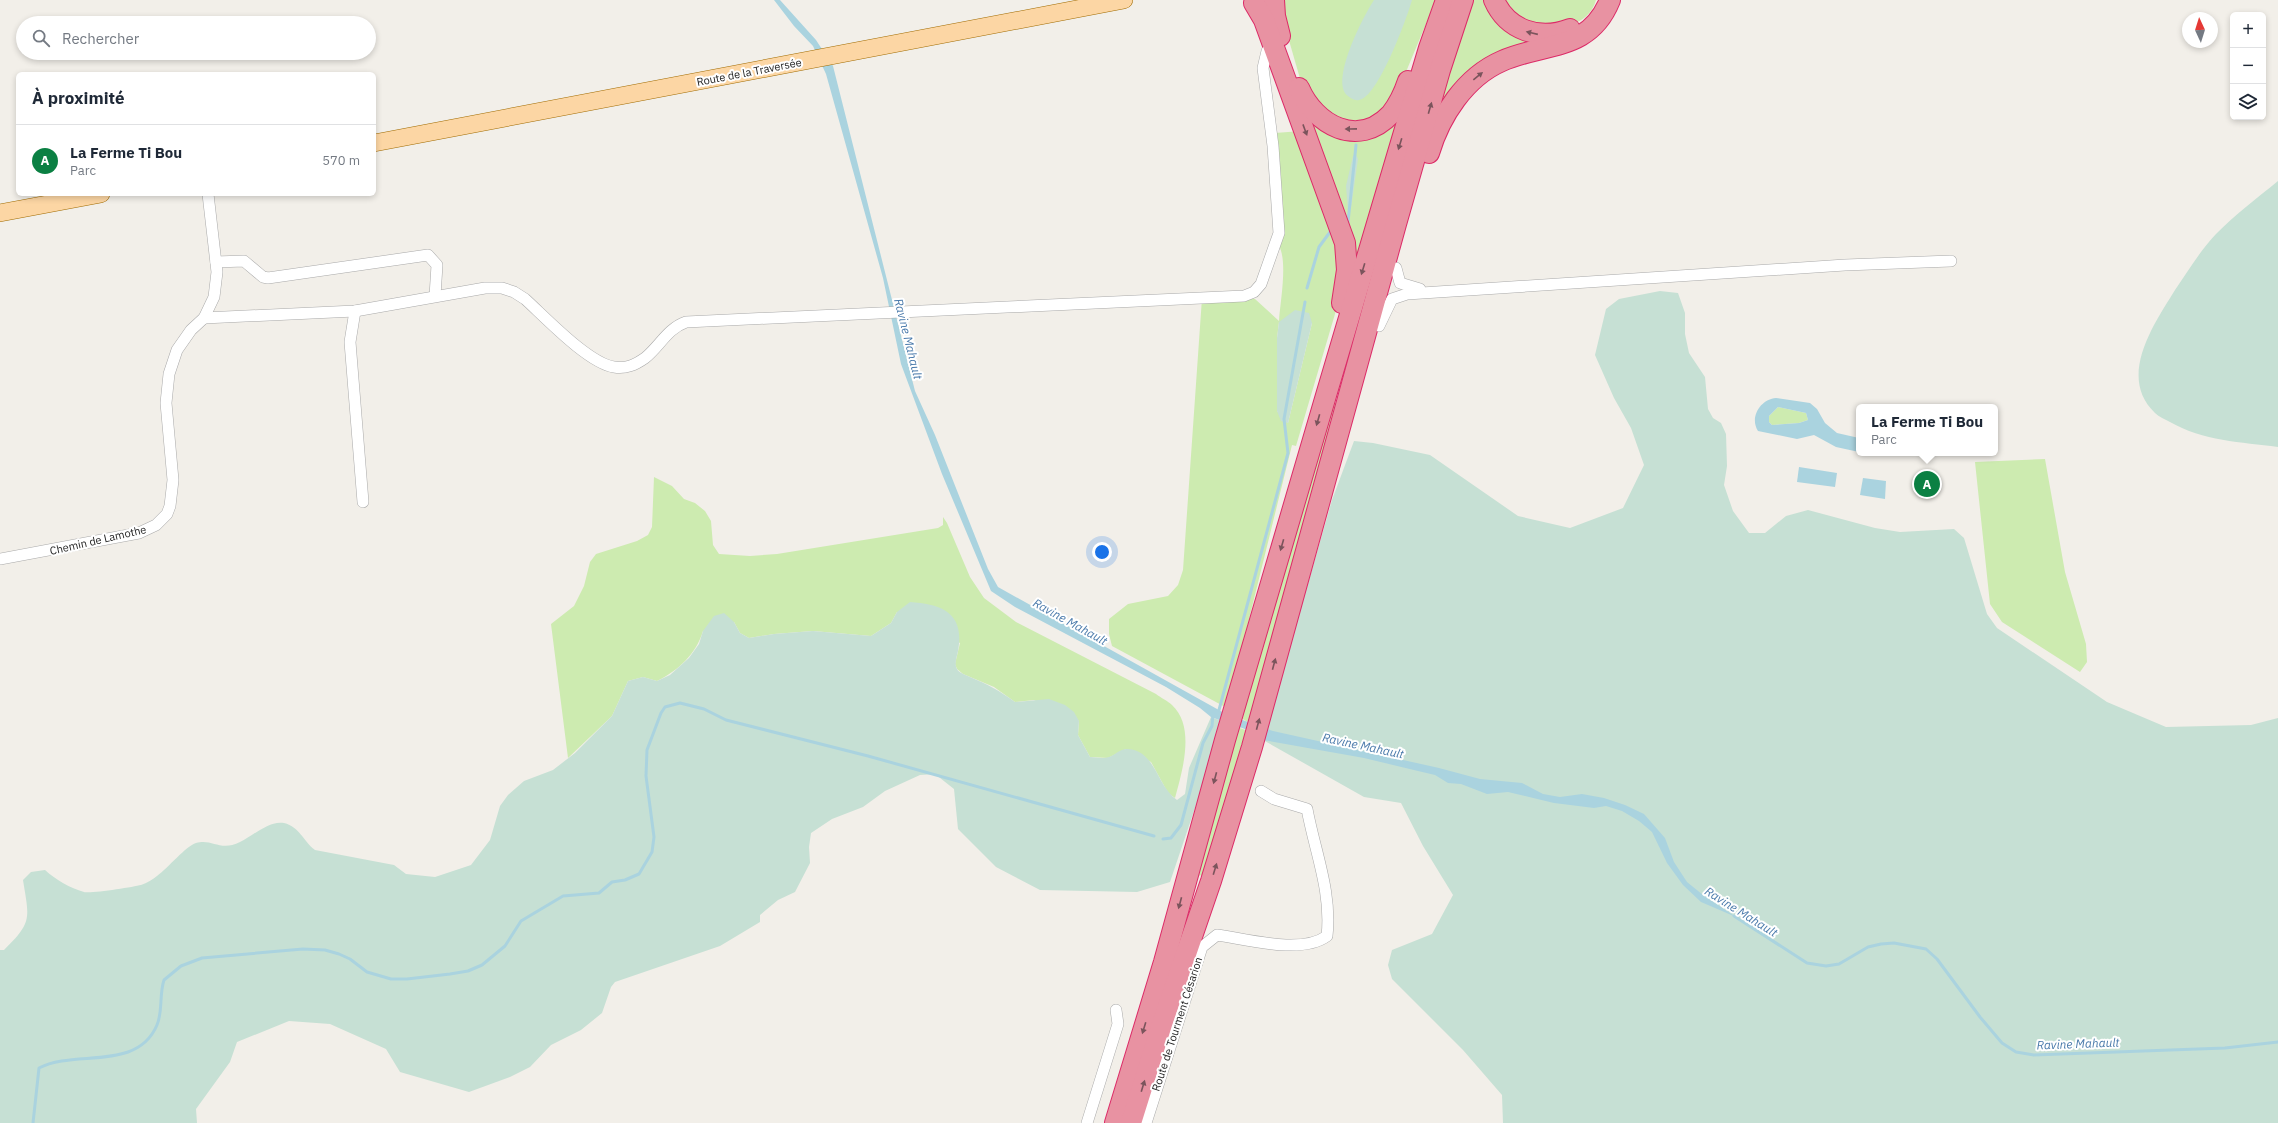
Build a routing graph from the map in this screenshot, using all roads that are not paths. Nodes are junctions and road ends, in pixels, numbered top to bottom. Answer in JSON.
{"nodes":[{"id":1,"x":1124,"y":0,"type":"edge"},
{"id":2,"x":1274,"y":0,"type":"edge"},
{"id":3,"x":1463,"y":0,"type":"edge"},
{"id":4,"x":1494,"y":0,"type":"edge"},
{"id":5,"x":1598,"y":0,"type":"edge"},
{"id":6,"x":1610,"y":0,"type":"edge"},
{"id":7,"x":1255,"y":1,"type":"edge"},
{"id":8,"x":1445,"y":3,"type":"edge"},
{"id":9,"x":1273,"y":46,"type":"junction"},
{"id":10,"x":376,"y":143,"type":"edge"},
{"id":11,"x":89,"y":196,"type":"edge"},
{"id":12,"x":208,"y":196,"type":"edge"},
{"id":13,"x":0,"y":213,"type":"edge"},
{"id":14,"x":1951,"y":261,"type":"dead end"},
{"id":15,"x":216,"y":262,"type":"junction"},
{"id":16,"x":1396,"y":268,"type":"junction"},
{"id":17,"x":1441,"y":291,"type":"junction"},
{"id":18,"x":435,"y":296,"type":"junction"},
{"id":19,"x":355,"y":311,"type":"junction"},
{"id":20,"x":204,"y":318,"type":"junction"},
{"id":21,"x":1379,"y":326,"type":"junction"},
{"id":22,"x":1327,"y":392,"type":"junction"},
{"id":23,"x":363,"y":502,"type":"dead end"},
{"id":24,"x":1311,"y":529,"type":"junction"},
{"id":25,"x":0,"y":559,"type":"edge"},
{"id":26,"x":1261,"y":791,"type":"dead end"},
{"id":27,"x":1116,"y":1010,"type":"dead end"},
{"id":28,"x":1087,"y":1123,"type":"edge"},
{"id":29,"x":1115,"y":1123,"type":"edge"},
{"id":30,"x":1132,"y":1123,"type":"edge"},
{"id":31,"x":1146,"y":1123,"type":"edge"}],
"edges":[{"from":1,"to":10,"type":"main road","name":"Route de la Traversée"},
{"from":8,"to":2,"type":"highway","one_way":true},
{"from":24,"to":3,"type":"highway","one_way":true},
{"from":5,"to":4,"type":"highway","one_way":true},
{"from":16,"to":6,"type":"highway","one_way":true},
{"from":7,"to":9,"type":"highway"},
{"from":8,"to":22,"type":"highway","one_way":true},
{"from":9,"to":18,"type":"street"},
{"from":9,"to":22,"type":"highway","one_way":true},
{"from":11,"to":13,"type":"main road"},
{"from":12,"to":15,"type":"street","name":"Chemin de Lamothe"},
{"from":14,"to":17,"type":"street"},
{"from":15,"to":18,"type":"street"},
{"from":15,"to":20,"type":"street","name":"Chemin de Lamothe"},
{"from":16,"to":17,"type":"street"},
{"from":16,"to":21,"type":"highway"},
{"from":17,"to":21,"type":"street"},
{"from":18,"to":19,"type":"street"},
{"from":19,"to":20,"type":"street"},
{"from":19,"to":23,"type":"street"},
{"from":20,"to":25,"type":"street","name":"Chemin de Lamothe"},
{"from":21,"to":24,"type":"highway"},
{"from":22,"to":29,"type":"highway","one_way":true},
{"from":30,"to":24,"type":"highway","one_way":true},
{"from":26,"to":31,"type":"street","name":"Route de Tourment Césarion"},
{"from":27,"to":28,"type":"street"}]}
